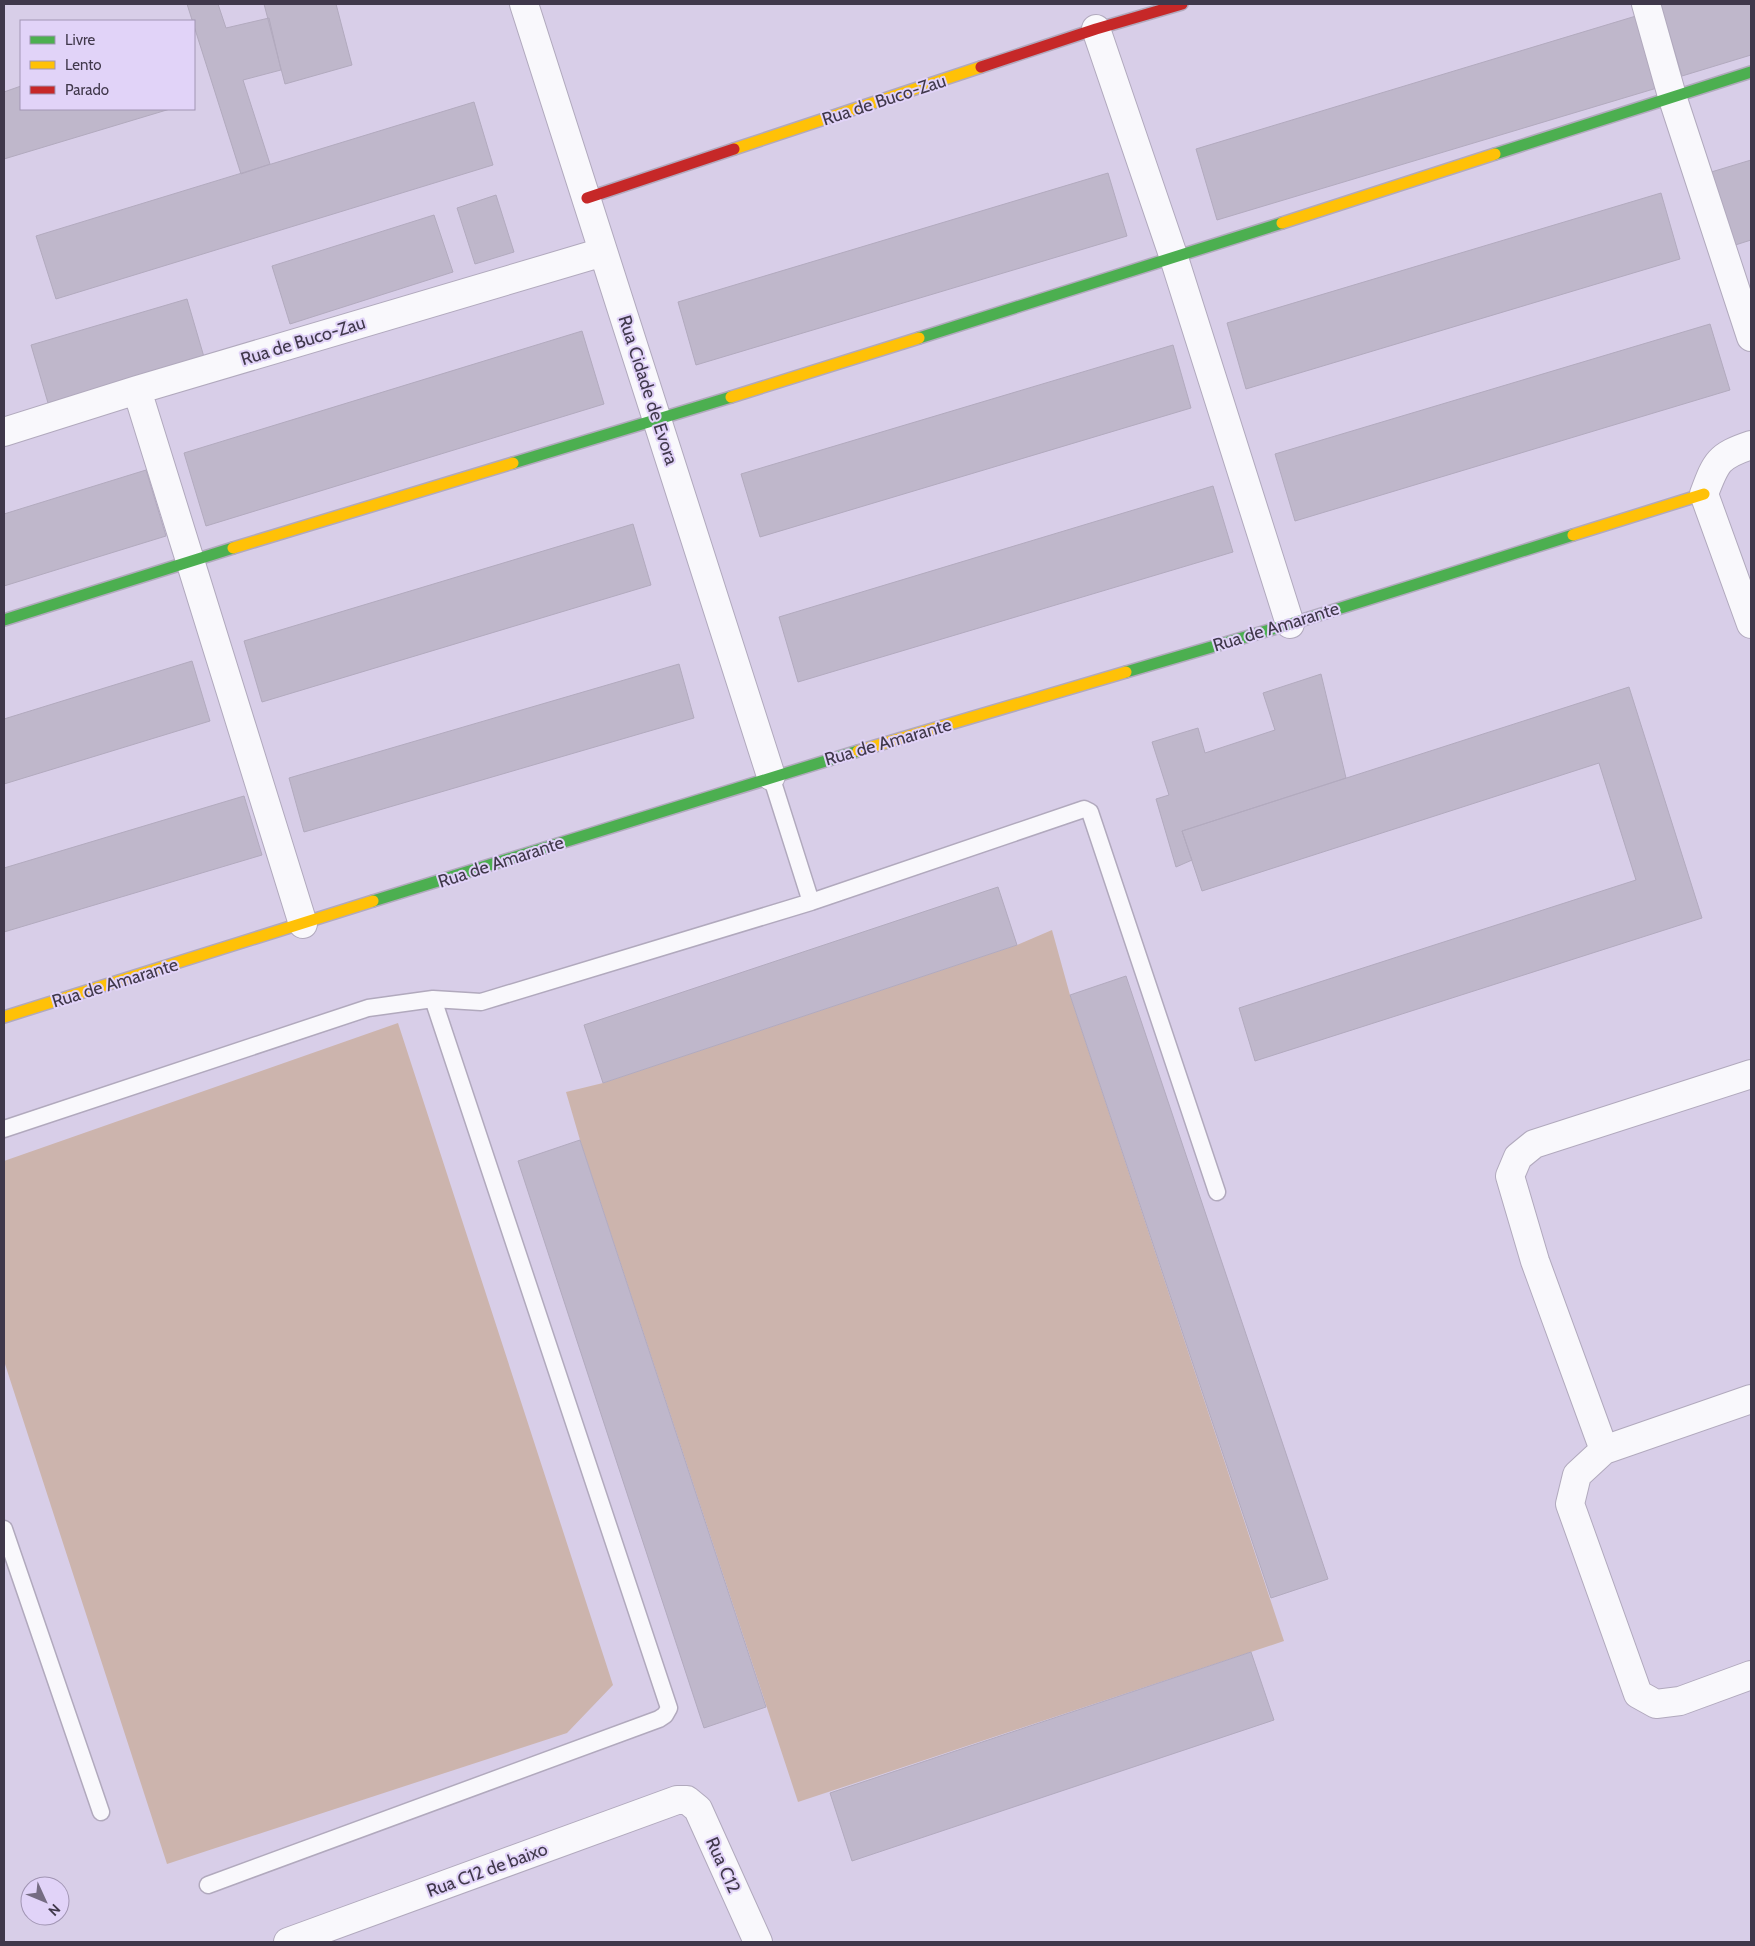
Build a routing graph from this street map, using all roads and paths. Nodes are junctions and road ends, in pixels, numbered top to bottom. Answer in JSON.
{"nodes":[{"id":1,"x":524,"y":4,"type":"edge"},
{"id":2,"x":1182,"y":4,"type":"edge"},
{"id":3,"x":1646,"y":4,"type":"edge"},
{"id":4,"x":1096,"y":30,"type":"junction"},
{"id":5,"x":1751,"y":72,"type":"edge"},
{"id":6,"x":1672,"y":96,"type":"junction"},
{"id":7,"x":587,"y":198,"type":"junction"},
{"id":8,"x":603,"y":252,"type":"junction"},
{"id":9,"x":1174,"y":258,"type":"junction"},
{"id":10,"x":1751,"y":337,"type":"edge"},
{"id":11,"x":137,"y":390,"type":"junction"},
{"id":12,"x":658,"y":420,"type":"junction"},
{"id":13,"x":4,"y":432,"type":"edge"},
{"id":14,"x":1751,"y":444,"type":"edge"},
{"id":15,"x":1704,"y":494,"type":"junction"},
{"id":16,"x":190,"y":560,"type":"junction"},
{"id":17,"x":4,"y":620,"type":"edge"},
{"id":18,"x":1290,"y":624,"type":"junction"},
{"id":19,"x":1751,"y":624,"type":"edge"},
{"id":20,"x":771,"y":776,"type":"junction"},
{"id":21,"x":811,"y":902,"type":"junction"},
{"id":22,"x":303,"y":924,"type":"junction"},
{"id":23,"x":433,"y":999,"type":"junction"},
{"id":24,"x":4,"y":1017,"type":"edge"},
{"id":25,"x":1751,"y":1074,"type":"edge"},
{"id":26,"x":4,"y":1129,"type":"edge"},
{"id":27,"x":1217,"y":1192,"type":"dead end"},
{"id":28,"x":1751,"y":1399,"type":"edge"},
{"id":29,"x":1604,"y":1450,"type":"junction"},
{"id":30,"x":4,"y":1529,"type":"edge"},
{"id":31,"x":1751,"y":1674,"type":"edge"},
{"id":32,"x":687,"y":1800,"type":"joint"},
{"id":33,"x":101,"y":1812,"type":"dead end"},
{"id":34,"x":208,"y":1884,"type":"dead end"},
{"id":35,"x":748,"y":1940,"type":"edge"},
{"id":36,"x":288,"y":1942,"type":"edge"}],
"edges":[{"from":1,"to":7,"type":"street","name":"Rua Cidade de Evora"},
{"from":2,"to":4,"type":"street","name":"Rua de Buco-Zau"},
{"from":3,"to":6,"type":"street"},
{"from":4,"to":7,"type":"street","name":"Rua de Buco-Zau"},
{"from":4,"to":9,"type":"street"},
{"from":5,"to":6,"type":"street"},
{"from":6,"to":9,"type":"street"},
{"from":6,"to":10,"type":"street"},
{"from":7,"to":8,"type":"street","name":"Rua Cidade de Evora"},
{"from":8,"to":11,"type":"street","name":"Rua de Buco-Zau"},
{"from":8,"to":12,"type":"street","name":"Rua Cidade de Evora"},
{"from":9,"to":12,"type":"street"},
{"from":9,"to":18,"type":"street"},
{"from":11,"to":13,"type":"street","name":"Rua de Buco-Zau"},
{"from":11,"to":16,"type":"street"},
{"from":12,"to":16,"type":"street"},
{"from":12,"to":20,"type":"street","name":"Rua Cidade de Evora"},
{"from":14,"to":15,"type":"street"},
{"from":15,"to":18,"type":"street","name":"Rua de Amarante"},
{"from":15,"to":19,"type":"street"},
{"from":16,"to":17,"type":"street"},
{"from":16,"to":22,"type":"street"},
{"from":18,"to":20,"type":"street","name":"Rua de Amarante"},
{"from":20,"to":21,"type":"lane"},
{"from":20,"to":22,"type":"street","name":"Rua de Amarante"},
{"from":21,"to":23,"type":"lane"},
{"from":21,"to":27,"type":"lane"},
{"from":22,"to":24,"type":"street","name":"Rua de Amarante"},
{"from":23,"to":26,"type":"lane"},
{"from":23,"to":34,"type":"lane"},
{"from":25,"to":29,"type":"street"},
{"from":28,"to":29,"type":"street"},
{"from":29,"to":31,"type":"street"},
{"from":30,"to":33,"type":"lane"},
{"from":32,"to":35,"type":"street","name":"Rua C12"},
{"from":32,"to":36,"type":"street","name":"Rua C12 de baixo"}]}
